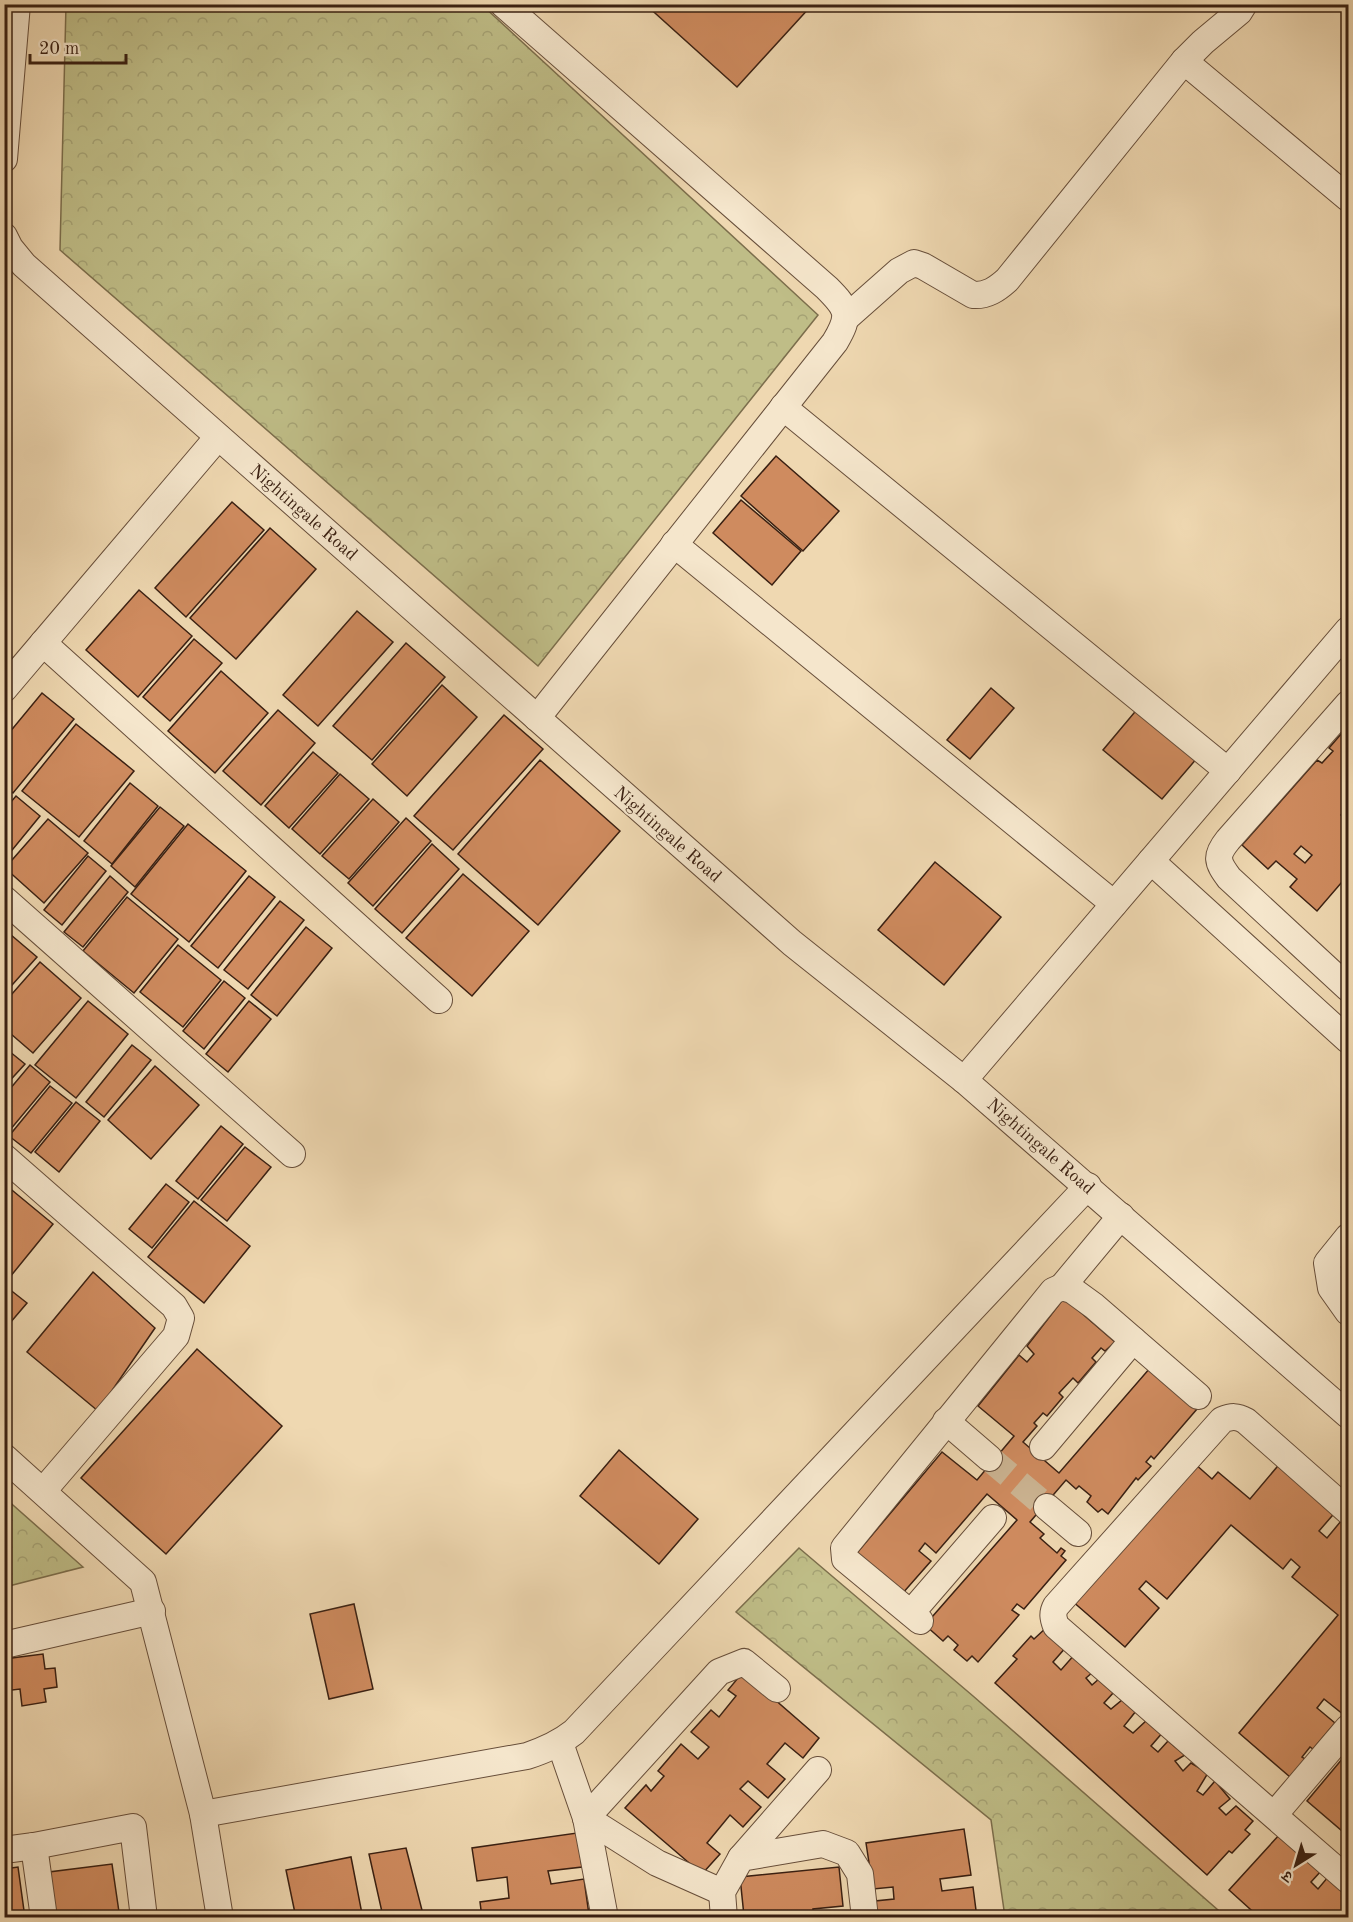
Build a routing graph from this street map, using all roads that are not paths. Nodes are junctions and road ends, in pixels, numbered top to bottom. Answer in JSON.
{"nodes":[{"id":1,"x":17,"y":4,"type":"edge"},
{"id":2,"x":503,"y":4,"type":"edge"},
{"id":3,"x":1244,"y":4,"type":"edge"},
{"id":4,"x":1184,"y":61,"type":"junction"},
{"id":5,"x":4,"y":159,"type":"edge"},
{"id":6,"x":1348,"y":198,"type":"edge"},
{"id":7,"x":6,"y":246,"type":"edge"},
{"id":8,"x":847,"y":316,"type":"junction"},
{"id":9,"x":783,"y":407,"type":"junction"},
{"id":10,"x":218,"y":437,"type":"junction"},
{"id":11,"x":674,"y":544,"type":"junction"},
{"id":12,"x":1348,"y":630,"type":"edge"},
{"id":13,"x":43,"y":643,"type":"junction"},
{"id":14,"x":4,"y":688,"type":"edge"},
{"id":15,"x":1348,"y":704,"type":"edge"},
{"id":16,"x":537,"y":718,"type":"junction"},
{"id":17,"x":1228,"y":771,"type":"junction"},
{"id":18,"x":1151,"y":861,"type":"junction"},
{"id":19,"x":4,"y":899,"type":"edge"},
{"id":20,"x":1114,"y":904,"type":"junction"},
{"id":21,"x":1348,"y":988,"type":"edge"},
{"id":22,"x":439,"y":1000,"type":"dead end"},
{"id":23,"x":1348,"y":1040,"type":"edge"},
{"id":24,"x":964,"y":1080,"type":"junction"},
{"id":25,"x":292,"y":1154,"type":"dead end"},
{"id":26,"x":4,"y":1157,"type":"edge"},
{"id":27,"x":1088,"y":1186,"type":"junction"},
{"id":28,"x":1121,"y":1216,"type":"junction"},
{"id":29,"x":1348,"y":1237,"type":"edge"},
{"id":30,"x":1062,"y":1287,"type":"junction"},
{"id":31,"x":1348,"y":1312,"type":"edge"},
{"id":32,"x":1133,"y":1340,"type":"junction"},
{"id":33,"x":1198,"y":1396,"type":"dead end"},
{"id":34,"x":1348,"y":1415,"type":"edge"},
{"id":35,"x":946,"y":1421,"type":"junction"},
{"id":36,"x":1043,"y":1446,"type":"dead end"},
{"id":37,"x":4,"y":1456,"type":"edge"},
{"id":38,"x":988,"y":1458,"type":"tunnel mouth"},
{"id":39,"x":42,"y":1491,"type":"junction"},
{"id":40,"x":1047,"y":1507,"type":"tunnel mouth"},
{"id":41,"x":1348,"y":1511,"type":"edge"},
{"id":42,"x":993,"y":1518,"type":"dead end"},
{"id":43,"x":1078,"y":1533,"type":"dead end"},
{"id":44,"x":152,"y":1611,"type":"junction"},
{"id":45,"x":4,"y":1645,"type":"edge"},
{"id":46,"x":777,"y":1689,"type":"dead end"},
{"id":47,"x":1348,"y":1728,"type":"edge"},
{"id":48,"x":560,"y":1743,"type":"junction"},
{"id":49,"x":818,"y":1770,"type":"dead end"},
{"id":50,"x":203,"y":1814,"type":"junction"},
{"id":51,"x":1274,"y":1815,"type":"junction"},
{"id":52,"x":586,"y":1818,"type":"junction"},
{"id":53,"x":34,"y":1846,"type":"junction"},
{"id":54,"x":4,"y":1850,"type":"edge"},
{"id":55,"x":741,"y":1858,"type":"junction"},
{"id":56,"x":1348,"y":1880,"type":"edge"},
{"id":57,"x":722,"y":1892,"type":"junction"},
{"id":58,"x":44,"y":1917,"type":"edge"},
{"id":59,"x":144,"y":1917,"type":"edge"},
{"id":60,"x":220,"y":1917,"type":"edge"},
{"id":61,"x":605,"y":1917,"type":"edge"},
{"id":62,"x":724,"y":1917,"type":"edge"},
{"id":63,"x":865,"y":1917,"type":"edge"}],
"edges":[{"from":1,"to":5,"type":"street"},
{"from":2,"to":8,"type":"street"},
{"from":3,"to":4,"type":"street"},
{"from":4,"to":6,"type":"street"},
{"from":4,"to":8,"type":"street"},
{"from":7,"to":10,"type":"street","name":"Nightingale Road"},
{"from":8,"to":9,"type":"street"},
{"from":9,"to":11,"type":"street"},
{"from":9,"to":17,"type":"street"},
{"from":10,"to":13,"type":"street"},
{"from":10,"to":16,"type":"street","name":"Nightingale Road"},
{"from":11,"to":16,"type":"street"},
{"from":11,"to":20,"type":"street"},
{"from":12,"to":17,"type":"street"},
{"from":13,"to":14,"type":"street"},
{"from":13,"to":22,"type":"street"},
{"from":15,"to":21,"type":"street"},
{"from":16,"to":24,"type":"street","name":"Nightingale Road"},
{"from":17,"to":18,"type":"street"},
{"from":18,"to":20,"type":"street"},
{"from":18,"to":23,"type":"street"},
{"from":19,"to":25,"type":"street"},
{"from":20,"to":24,"type":"street"},
{"from":24,"to":27,"type":"street","name":"Nightingale Road"},
{"from":26,"to":39,"type":"street"},
{"from":27,"to":28,"type":"street","name":"Nightingale Road"},
{"from":27,"to":48,"type":"street"},
{"from":28,"to":30,"type":"street"},
{"from":28,"to":34,"type":"street","name":"Nightingale Road"},
{"from":29,"to":31,"type":"street"},
{"from":30,"to":32,"type":"street"},
{"from":30,"to":35,"type":"street"},
{"from":32,"to":33,"type":"street"},
{"from":32,"to":36,"type":"street"},
{"from":35,"to":38,"type":"street"},
{"from":35,"to":42,"type":"street"},
{"from":37,"to":39,"type":"street"},
{"from":39,"to":44,"type":"street"},
{"from":40,"to":43,"type":"street"},
{"from":41,"to":51,"type":"street"},
{"from":44,"to":45,"type":"street"},
{"from":44,"to":50,"type":"street"},
{"from":46,"to":52,"type":"street"},
{"from":47,"to":51,"type":"street"},
{"from":48,"to":50,"type":"street"},
{"from":48,"to":52,"type":"street"},
{"from":49,"to":55,"type":"street"},
{"from":50,"to":60,"type":"street"},
{"from":51,"to":56,"type":"street"},
{"from":52,"to":57,"type":"street"},
{"from":52,"to":61,"type":"street"},
{"from":53,"to":54,"type":"street"},
{"from":53,"to":58,"type":"street"},
{"from":53,"to":59,"type":"street"},
{"from":55,"to":57,"type":"street"},
{"from":55,"to":63,"type":"street"},
{"from":57,"to":62,"type":"street"}]}
